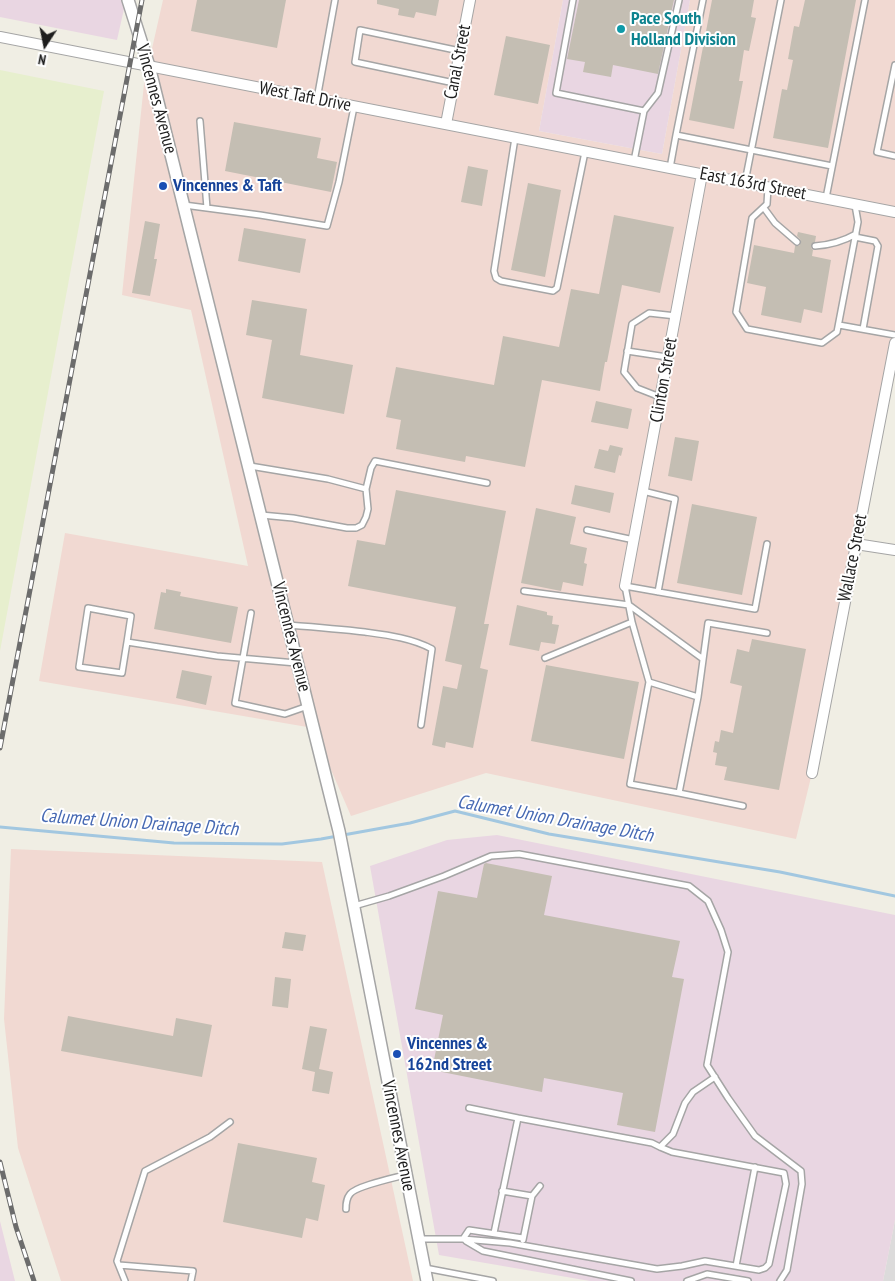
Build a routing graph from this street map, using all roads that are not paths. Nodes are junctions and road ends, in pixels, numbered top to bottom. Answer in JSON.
{"nodes":[{"id":1,"x":128,"y":0,"type":"edge"},
{"id":2,"x":336,"y":0,"type":"edge"},
{"id":3,"x":470,"y":0,"type":"edge"},
{"id":4,"x":573,"y":0,"type":"edge"},
{"id":5,"x":679,"y":0,"type":"edge"},
{"id":6,"x":703,"y":0,"type":"edge"},
{"id":7,"x":780,"y":0,"type":"edge"},
{"id":8,"x":865,"y":0,"type":"edge"},
{"id":9,"x":0,"y":37,"type":"edge"},
{"id":10,"x":460,"y":51,"type":"junction"},
{"id":11,"x":895,"y":64,"type":"edge"},
{"id":12,"x":149,"y":66,"type":"junction"},
{"id":13,"x":454,"y":83,"type":"junction"},
{"id":14,"x":317,"y":99,"type":"junction"},
{"id":15,"x":354,"y":106,"type":"junction"},
{"id":16,"x":644,"y":111,"type":"junction"},
{"id":17,"x":200,"y":121,"type":"dead end"},
{"id":18,"x":446,"y":124,"type":"junction"},
{"id":19,"x":676,"y":135,"type":"junction"},
{"id":20,"x":516,"y":138,"type":"junction"},
{"id":21,"x":752,"y":150,"type":"junction"},
{"id":22,"x":585,"y":152,"type":"junction"},
{"id":23,"x":895,"y":156,"type":"edge"},
{"id":24,"x":611,"y":157,"type":"joint"},
{"id":25,"x":634,"y":161,"type":"junction"},
{"id":26,"x":832,"y":166,"type":"junction"},
{"id":27,"x":670,"y":168,"type":"junction"},
{"id":28,"x":702,"y":174,"type":"junction"},
{"id":29,"x":745,"y":183,"type":"junction"},
{"id":30,"x":768,"y":187,"type":"junction"},
{"id":31,"x":826,"y":198,"type":"junction"},
{"id":32,"x":855,"y":204,"type":"junction"},
{"id":33,"x":184,"y":205,"type":"junction"},
{"id":34,"x":206,"y":208,"type":"junction"},
{"id":35,"x":764,"y":208,"type":"junction"},
{"id":36,"x":895,"y":212,"type":"edge"},
{"id":37,"x":856,"y":236,"type":"junction"},
{"id":38,"x":797,"y":242,"type":"dead end"},
{"id":39,"x":815,"y":246,"type":"dead end"},
{"id":40,"x":676,"y":316,"type":"junction"},
{"id":41,"x":839,"y":325,"type":"junction"},
{"id":42,"x":863,"y":329,"type":"junction"},
{"id":43,"x":895,"y":335,"type":"edge"},
{"id":44,"x":895,"y":343,"type":"edge"},
{"id":45,"x":627,"y":351,"type":"junction"},
{"id":46,"x":668,"y":357,"type":"junction"},
{"id":47,"x":660,"y":397,"type":"junction"},
{"id":48,"x":248,"y":466,"type":"junction"},
{"id":49,"x":487,"y":482,"type":"dead end"},
{"id":50,"x":366,"y":489,"type":"junction"},
{"id":51,"x":643,"y":491,"type":"junction"},
{"id":52,"x":260,"y":514,"type":"junction"},
{"id":53,"x":587,"y":530,"type":"dead end"},
{"id":54,"x":634,"y":540,"type":"junction"},
{"id":55,"x":767,"y":544,"type":"dead end"},
{"id":56,"x":856,"y":544,"type":"junction"},
{"id":57,"x":895,"y":550,"type":"edge"},
{"id":58,"x":625,"y":586,"type":"junction"},
{"id":59,"x":524,"y":591,"type":"dead end"},
{"id":60,"x":658,"y":592,"type":"junction"},
{"id":61,"x":629,"y":605,"type":"junction"},
{"id":62,"x":251,"y":613,"type":"dead end"},
{"id":63,"x":632,"y":622,"type":"junction"},
{"id":64,"x":288,"y":625,"type":"junction"},
{"id":65,"x":767,"y":633,"type":"dead end"},
{"id":66,"x":127,"y":642,"type":"junction"},
{"id":67,"x":545,"y":658,"type":"dead end"},
{"id":68,"x":243,"y":659,"type":"junction"},
{"id":69,"x":703,"y":659,"type":"junction"},
{"id":70,"x":296,"y":663,"type":"junction"},
{"id":71,"x":649,"y":682,"type":"junction"},
{"id":72,"x":698,"y":697,"type":"junction"},
{"id":73,"x":308,"y":706,"type":"junction"},
{"id":74,"x":421,"y":725,"type":"dead end"},
{"id":75,"x":812,"y":773,"type":"dead end"},
{"id":76,"x":678,"y":793,"type":"junction"},
{"id":77,"x":743,"y":806,"type":"dead end"},
{"id":78,"x":354,"y":906,"type":"junction"},
{"id":79,"x":715,"y":1077,"type":"junction"},
{"id":80,"x":469,"y":1108,"type":"dead end"},
{"id":81,"x":518,"y":1118,"type":"junction"},
{"id":82,"x":230,"y":1122,"type":"dead end"},
{"id":83,"x":660,"y":1147,"type":"junction"},
{"id":84,"x":755,"y":1167,"type":"junction"},
{"id":85,"x":406,"y":1175,"type":"junction"},
{"id":86,"x":540,"y":1186,"type":"dead end"},
{"id":87,"x":502,"y":1191,"type":"junction"},
{"id":88,"x":532,"y":1196,"type":"junction"},
{"id":89,"x":346,"y":1209,"type":"dead end"},
{"id":90,"x":494,"y":1233,"type":"junction"},
{"id":91,"x":523,"y":1238,"type":"junction"},
{"id":92,"x":418,"y":1239,"type":"junction"},
{"id":93,"x":463,"y":1239,"type":"junction"},
{"id":94,"x":522,"y":1245,"type":"junction"},
{"id":95,"x":119,"y":1265,"type":"junction"},
{"id":96,"x":736,"y":1266,"type":"junction"},
{"id":97,"x":424,"y":1268,"type":"junction"},
{"id":98,"x":125,"y":1281,"type":"edge"},
{"id":99,"x":190,"y":1281,"type":"edge"},
{"id":100,"x":427,"y":1281,"type":"edge"},
{"id":101,"x":493,"y":1281,"type":"edge"},
{"id":102,"x":631,"y":1281,"type":"edge"},
{"id":103,"x":687,"y":1281,"type":"edge"},
{"id":104,"x":748,"y":1281,"type":"edge"},
{"id":105,"x":780,"y":1281,"type":"edge"}],
"edges":[{"from":1,"to":12,"type":"street","name":"Vincennes Avenue"},
{"from":2,"to":14,"type":"lane"},
{"from":3,"to":10,"type":"street","name":"Canal Street"},
{"from":4,"to":16,"type":"lane"},
{"from":5,"to":16,"type":"lane"},
{"from":6,"to":19,"type":"lane"},
{"from":7,"to":21,"type":"lane"},
{"from":8,"to":26,"type":"lane"},
{"from":9,"to":12,"type":"street","name":"West Taft Drive"},
{"from":10,"to":13,"type":"street","name":"Canal Street"},
{"from":10,"to":13,"type":"lane"},
{"from":11,"to":23,"type":"lane"},
{"from":12,"to":14,"type":"street","name":"West Taft Drive"},
{"from":12,"to":33,"type":"street","name":"Vincennes Avenue"},
{"from":13,"to":18,"type":"street","name":"Canal Street"},
{"from":14,"to":15,"type":"street","name":"West Taft Drive"},
{"from":15,"to":18,"type":"street","name":"West Taft Drive"},
{"from":15,"to":34,"type":"lane"},
{"from":16,"to":25,"type":"lane"},
{"from":17,"to":34,"type":"lane"},
{"from":18,"to":20,"type":"street","name":"West Taft Drive"},
{"from":19,"to":21,"type":"lane"},
{"from":19,"to":27,"type":"lane"},
{"from":20,"to":22,"type":"street","name":"West Taft Drive"},
{"from":20,"to":22,"type":"lane"},
{"from":21,"to":26,"type":"lane"},
{"from":21,"to":29,"type":"lane"},
{"from":22,"to":24,"type":"street","name":"West Taft Drive"},
{"from":24,"to":25,"type":"street","name":"East 163rd Street"},
{"from":25,"to":27,"type":"street","name":"East 163rd Street"},
{"from":26,"to":31,"type":"lane"},
{"from":27,"to":28,"type":"street","name":"East 163rd Street"},
{"from":28,"to":29,"type":"street","name":"East 163rd Street"},
{"from":28,"to":40,"type":"street","name":"Clinton Street"},
{"from":29,"to":30,"type":"street","name":"East 163rd Street"},
{"from":30,"to":31,"type":"street","name":"East 163rd Street"},
{"from":30,"to":35,"type":"lane"},
{"from":31,"to":32,"type":"street","name":"East 163rd Street"},
{"from":32,"to":36,"type":"street","name":"East 163rd Street"},
{"from":32,"to":37,"type":"lane"},
{"from":33,"to":34,"type":"lane"},
{"from":33,"to":48,"type":"street","name":"Vincennes Avenue"},
{"from":35,"to":38,"type":"lane"},
{"from":35,"to":41,"type":"lane"},
{"from":37,"to":39,"type":"lane"},
{"from":37,"to":41,"type":"lane"},
{"from":37,"to":42,"type":"lane"},
{"from":40,"to":45,"type":"lane"},
{"from":40,"to":46,"type":"street","name":"Clinton Street"},
{"from":41,"to":42,"type":"lane"},
{"from":42,"to":43,"type":"lane"},
{"from":44,"to":56,"type":"street","name":"Wallace Street"},
{"from":45,"to":46,"type":"lane"},
{"from":45,"to":47,"type":"lane"},
{"from":46,"to":47,"type":"street","name":"Clinton Street"},
{"from":47,"to":51,"type":"street","name":"Clinton Street"},
{"from":48,"to":50,"type":"lane"},
{"from":48,"to":52,"type":"street","name":"Vincennes Avenue"},
{"from":49,"to":50,"type":"lane"},
{"from":50,"to":52,"type":"lane"},
{"from":51,"to":54,"type":"street","name":"Clinton Street"},
{"from":51,"to":60,"type":"lane"},
{"from":52,"to":64,"type":"street","name":"Vincennes Avenue"},
{"from":53,"to":54,"type":"lane"},
{"from":54,"to":58,"type":"street","name":"Clinton Street"},
{"from":55,"to":60,"type":"lane"},
{"from":56,"to":57,"type":"street"},
{"from":56,"to":75,"type":"street","name":"Wallace Street"},
{"from":58,"to":60,"type":"lane"},
{"from":58,"to":61,"type":"lane"},
{"from":59,"to":61,"type":"lane"},
{"from":61,"to":63,"type":"lane"},
{"from":61,"to":69,"type":"lane"},
{"from":62,"to":68,"type":"lane"},
{"from":63,"to":67,"type":"lane"},
{"from":63,"to":71,"type":"lane"},
{"from":64,"to":70,"type":"street","name":"Vincennes Avenue"},
{"from":64,"to":74,"type":"lane"},
{"from":65,"to":69,"type":"lane"},
{"from":66,"to":66,"type":"lane"},
{"from":66,"to":68,"type":"lane"},
{"from":68,"to":70,"type":"lane"},
{"from":68,"to":73,"type":"lane"},
{"from":69,"to":72,"type":"lane"},
{"from":70,"to":73,"type":"street","name":"Vincennes Avenue"},
{"from":71,"to":72,"type":"lane"},
{"from":71,"to":76,"type":"lane"},
{"from":72,"to":76,"type":"lane"},
{"from":73,"to":78,"type":"street","name":"Vincennes Avenue"},
{"from":76,"to":77,"type":"lane"},
{"from":78,"to":79,"type":"lane"},
{"from":78,"to":85,"type":"street","name":"Vincennes Avenue"},
{"from":79,"to":83,"type":"lane"},
{"from":79,"to":105,"type":"lane"},
{"from":80,"to":81,"type":"lane"},
{"from":81,"to":83,"type":"lane"},
{"from":81,"to":87,"type":"lane"},
{"from":82,"to":95,"type":"lane"},
{"from":83,"to":84,"type":"lane"},
{"from":84,"to":96,"type":"lane"},
{"from":84,"to":96,"type":"lane"},
{"from":85,"to":89,"type":"lane"},
{"from":85,"to":92,"type":"street","name":"Vincennes Avenue"},
{"from":86,"to":88,"type":"lane"},
{"from":87,"to":88,"type":"lane"},
{"from":87,"to":90,"type":"lane"},
{"from":88,"to":91,"type":"lane"},
{"from":90,"to":91,"type":"lane"},
{"from":90,"to":93,"type":"lane"},
{"from":91,"to":94,"type":"lane"},
{"from":92,"to":93,"type":"lane"},
{"from":92,"to":97,"type":"street","name":"Vincennes Avenue"},
{"from":93,"to":94,"type":"lane"},
{"from":93,"to":102,"type":"lane"},
{"from":94,"to":96,"type":"lane"},
{"from":95,"to":98,"type":"lane"},
{"from":95,"to":99,"type":"lane"},
{"from":97,"to":100,"type":"street","name":"Vincennes Avenue"},
{"from":97,"to":101,"type":"lane"},
{"from":103,"to":104,"type":"lane"}]}
